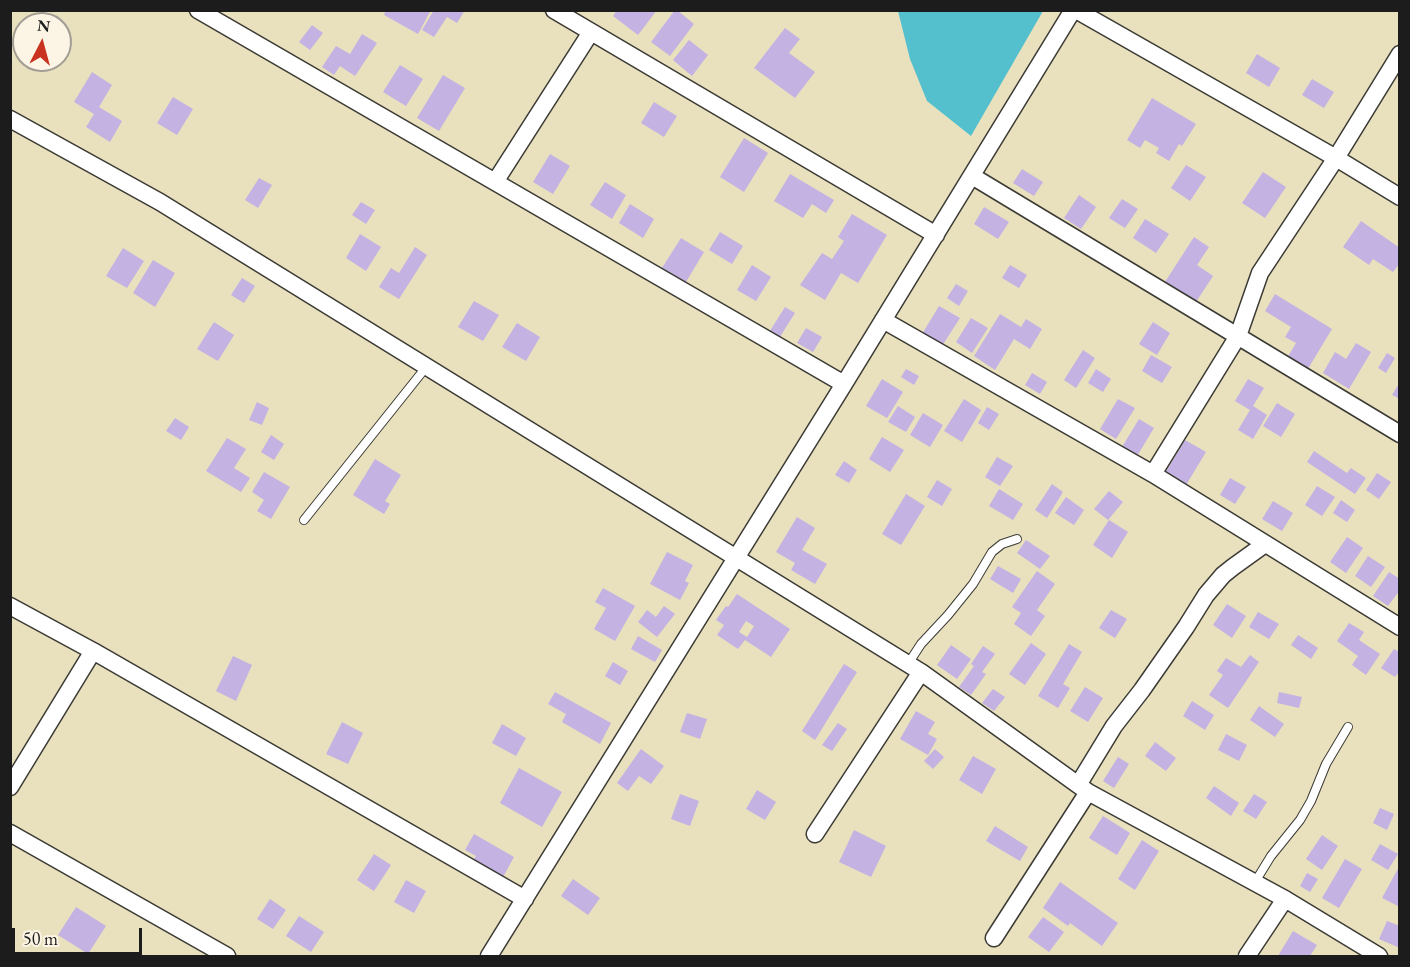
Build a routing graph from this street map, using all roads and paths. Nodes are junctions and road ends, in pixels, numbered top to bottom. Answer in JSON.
{"nodes":[{"id":1,"x":198,"y":10,"type":"edge"},
{"id":2,"x":554,"y":10,"type":"edge"},
{"id":3,"x":1074,"y":10,"type":"edge"},
{"id":4,"x":591,"y":32,"type":"junction"},
{"id":5,"x":1400,"y":54,"type":"edge"},
{"id":6,"x":10,"y":119,"type":"edge"},
{"id":7,"x":1336,"y":158,"type":"junction"},
{"id":8,"x":972,"y":176,"type":"junction"},
{"id":9,"x":495,"y":182,"type":"junction"},
{"id":10,"x":1400,"y":197,"type":"edge"},
{"id":11,"x":936,"y":235,"type":"junction"},
{"id":12,"x":883,"y":320,"type":"junction"},
{"id":13,"x":1238,"y":336,"type":"junction"},
{"id":14,"x":427,"y":366,"type":"junction"},
{"id":15,"x":844,"y":384,"type":"junction"},
{"id":16,"x":1400,"y":434,"type":"edge"},
{"id":17,"x":1153,"y":474,"type":"junction"},
{"id":18,"x":304,"y":520,"type":"dead end"},
{"id":19,"x":1017,"y":539,"type":"dead end"},
{"id":20,"x":1265,"y":544,"type":"junction"},
{"id":21,"x":737,"y":558,"type":"junction"},
{"id":22,"x":10,"y":606,"type":"edge"},
{"id":23,"x":1400,"y":627,"type":"edge"},
{"id":24,"x":93,"y":651,"type":"junction"},
{"id":25,"x":914,"y":668,"type":"junction"},
{"id":26,"x":1348,"y":727,"type":"dead end"},
{"id":27,"x":10,"y":787,"type":"edge"},
{"id":28,"x":1083,"y":789,"type":"junction"},
{"id":29,"x":10,"y":833,"type":"edge"},
{"id":30,"x":815,"y":834,"type":"dead end"},
{"id":31,"x":1255,"y":882,"type":"junction"},
{"id":32,"x":1286,"y":898,"type":"junction"},
{"id":33,"x":525,"y":899,"type":"junction"},
{"id":34,"x":994,"y":938,"type":"dead end"},
{"id":35,"x":227,"y":957,"type":"edge"},
{"id":36,"x":489,"y":957,"type":"edge"},
{"id":37,"x":1247,"y":957,"type":"edge"},
{"id":38,"x":1379,"y":957,"type":"edge"}],
"edges":[{"from":1,"to":9,"type":"street"},
{"from":2,"to":4,"type":"street"},
{"from":3,"to":7,"type":"street"},
{"from":3,"to":8,"type":"street"},
{"from":4,"to":9,"type":"street"},
{"from":4,"to":11,"type":"street"},
{"from":5,"to":7,"type":"street"},
{"from":6,"to":14,"type":"street"},
{"from":7,"to":10,"type":"street"},
{"from":7,"to":13,"type":"street"},
{"from":8,"to":11,"type":"street"},
{"from":8,"to":13,"type":"street"},
{"from":9,"to":15,"type":"street"},
{"from":11,"to":12,"type":"street"},
{"from":12,"to":15,"type":"street"},
{"from":12,"to":17,"type":"street"},
{"from":13,"to":16,"type":"street"},
{"from":13,"to":17,"type":"street"},
{"from":14,"to":18,"type":"lane"},
{"from":14,"to":21,"type":"street"},
{"from":15,"to":21,"type":"street"},
{"from":17,"to":20,"type":"street"},
{"from":19,"to":25,"type":"lane"},
{"from":20,"to":23,"type":"street"},
{"from":20,"to":28,"type":"street"},
{"from":21,"to":25,"type":"street"},
{"from":21,"to":33,"type":"street"},
{"from":22,"to":24,"type":"street"},
{"from":24,"to":27,"type":"street"},
{"from":24,"to":33,"type":"street"},
{"from":25,"to":28,"type":"street"},
{"from":25,"to":30,"type":"street"},
{"from":26,"to":31,"type":"lane"},
{"from":28,"to":31,"type":"street"},
{"from":28,"to":34,"type":"street"},
{"from":29,"to":35,"type":"street"},
{"from":31,"to":32,"type":"street"},
{"from":32,"to":37,"type":"street"},
{"from":32,"to":38,"type":"street"},
{"from":33,"to":36,"type":"street"}]}
